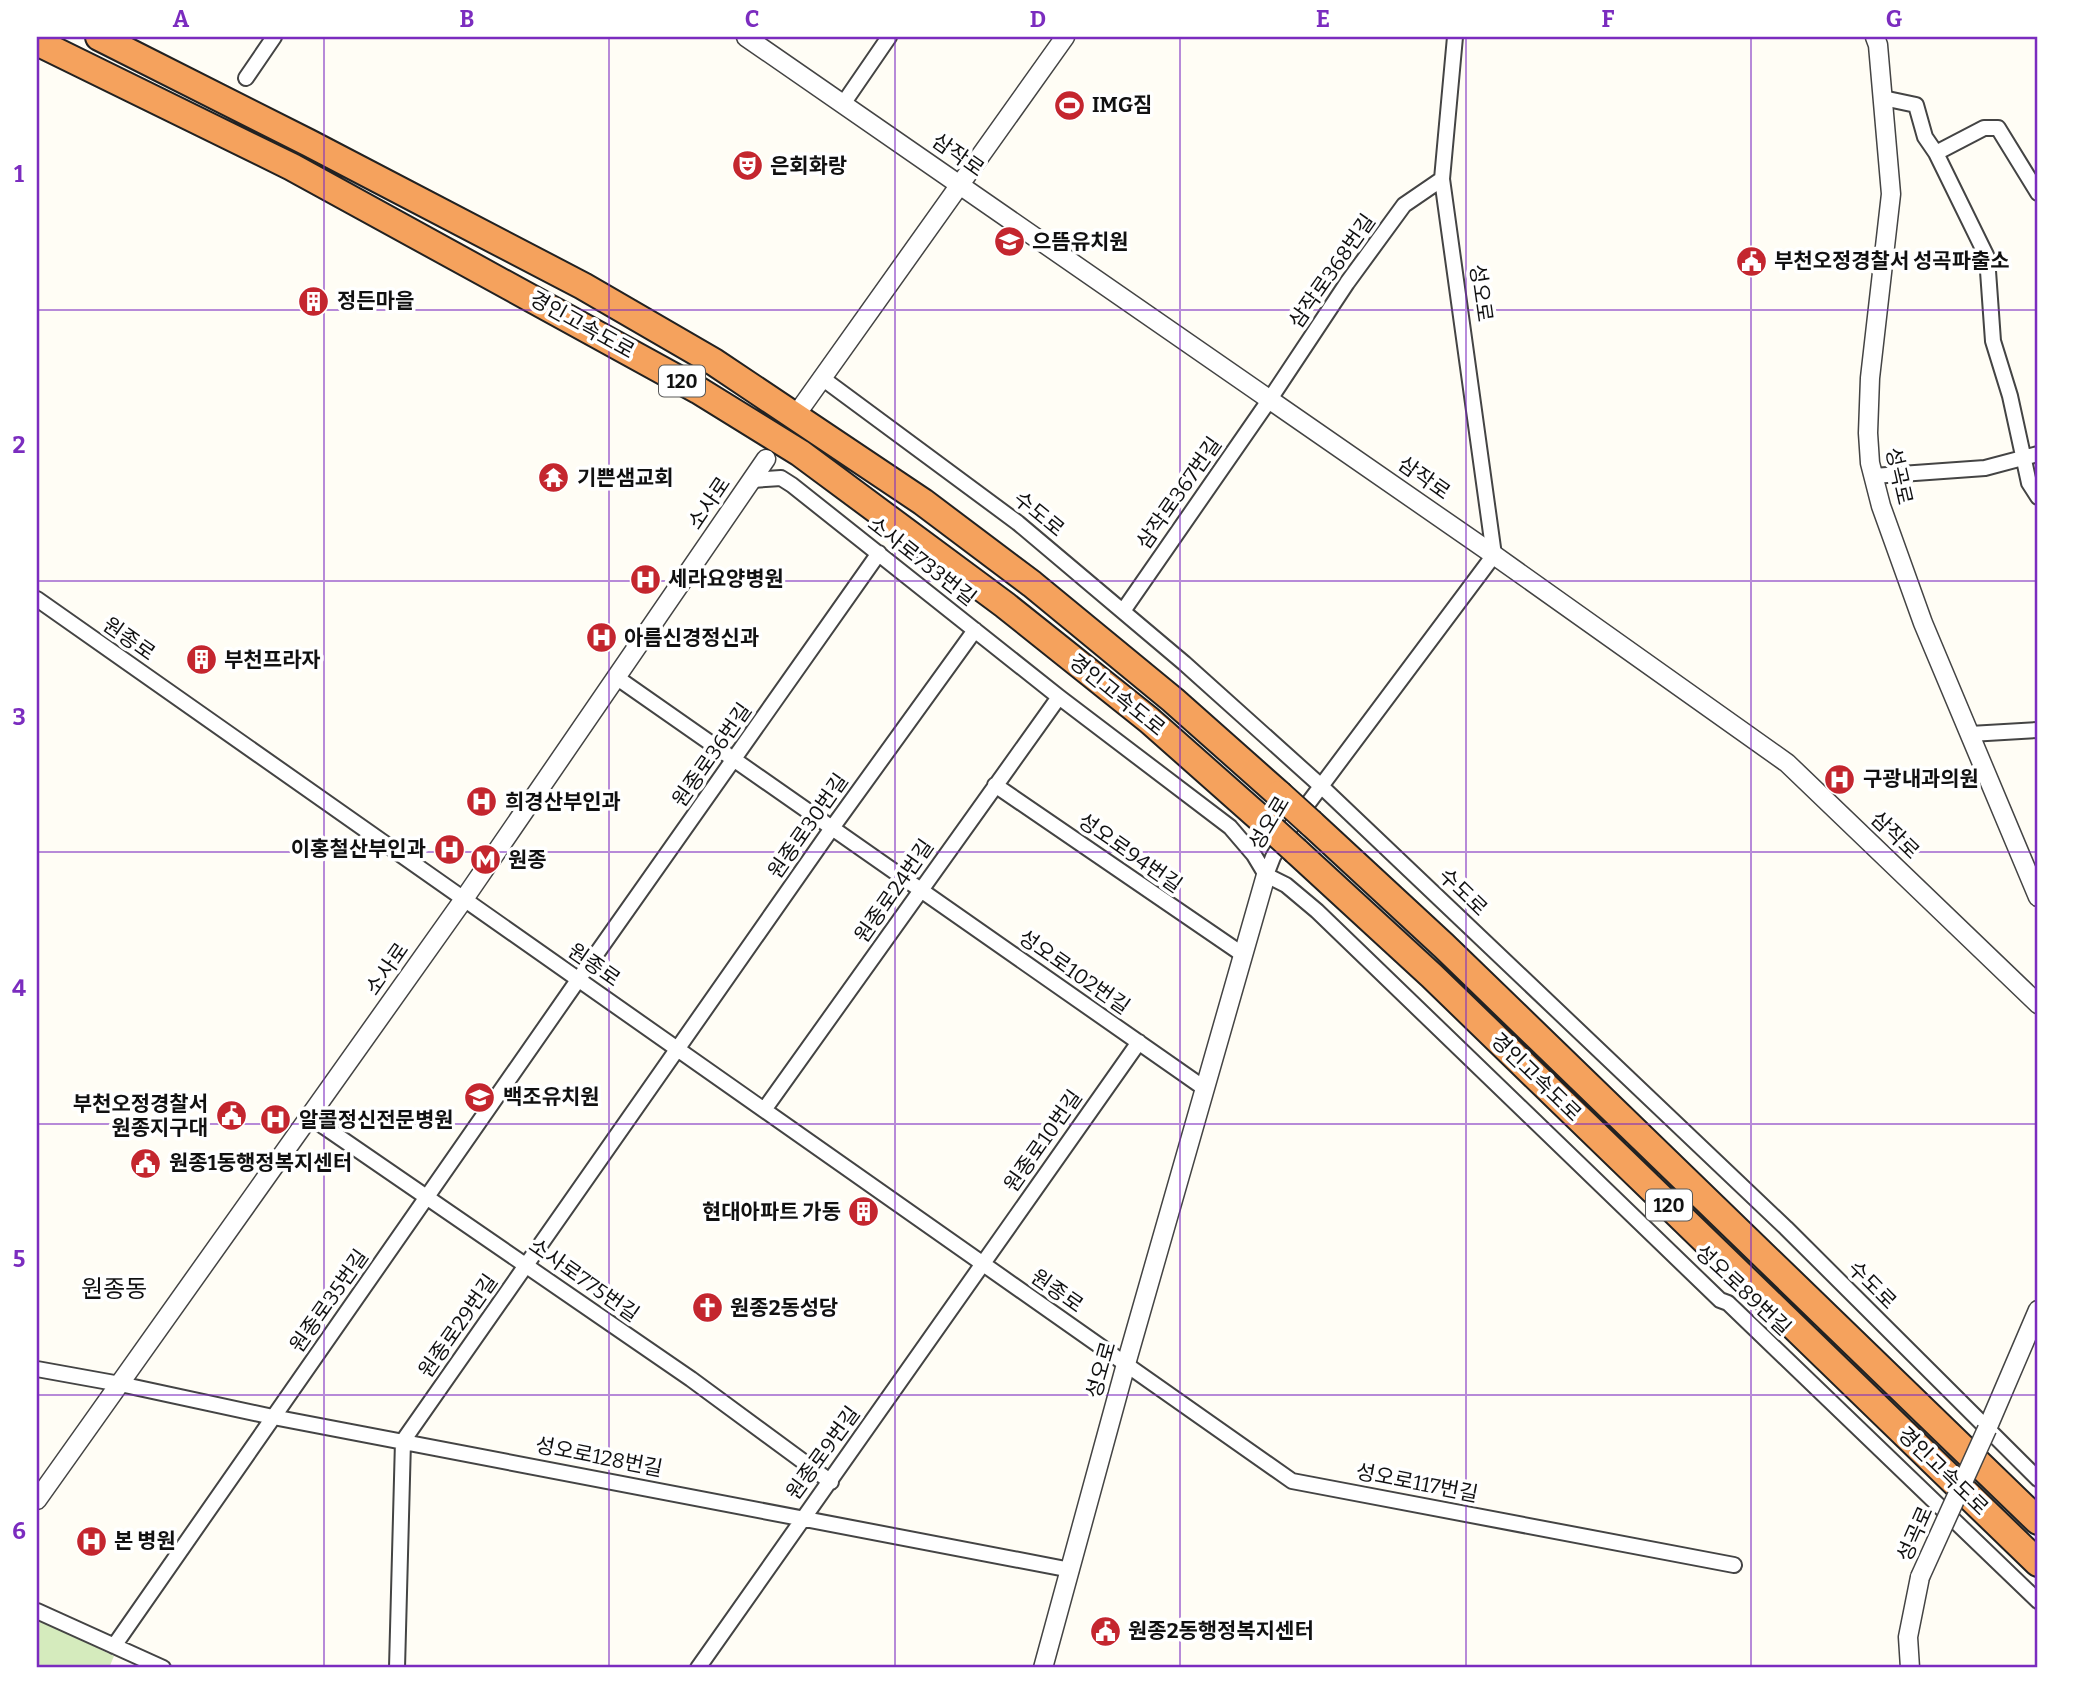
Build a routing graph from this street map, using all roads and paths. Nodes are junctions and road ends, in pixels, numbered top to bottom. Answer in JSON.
{"nodes":[{"id":1,"x":99,"y":37,"type":"edge"},
{"id":2,"x":274,"y":37,"type":"edge"},
{"id":3,"x":746,"y":37,"type":"edge"},
{"id":4,"x":889,"y":37,"type":"edge"},
{"id":5,"x":1065,"y":37,"type":"edge"},
{"id":6,"x":1455,"y":37,"type":"edge"},
{"id":7,"x":1875,"y":37,"type":"edge"},
{"id":8,"x":37,"y":42,"type":"edge"},
{"id":9,"x":246,"y":78,"type":"dead end"},
{"id":10,"x":1882,"y":98,"type":"junction"},
{"id":11,"x":843,"y":104,"type":"junction"},
{"id":12,"x":1936,"y":153,"type":"junction"},
{"id":13,"x":1442,"y":178,"type":"junction"},
{"id":14,"x":960,"y":184,"type":"junction"},
{"id":15,"x":2038,"y":193,"type":"edge"},
{"id":16,"x":822,"y":378,"type":"junction"},
{"id":17,"x":1270,"y":399,"type":"junction"},
{"id":18,"x":803,"y":405,"type":"dead end"},
{"id":19,"x":2032,"y":456,"type":"edge"},
{"id":20,"x":766,"y":459,"type":"dead end"},
{"id":21,"x":1873,"y":476,"type":"junction"},
{"id":22,"x":752,"y":480,"type":"junction"},
{"id":23,"x":2038,"y":497,"type":"edge"},
{"id":24,"x":879,"y":554,"type":"junction"},
{"id":25,"x":1494,"y":555,"type":"junction"},
{"id":26,"x":37,"y":599,"type":"edge"},
{"id":27,"x":1123,"y":611,"type":"junction"},
{"id":28,"x":975,"y":630,"type":"junction"},
{"id":29,"x":616,"y":677,"type":"junction"},
{"id":30,"x":1059,"y":697,"type":"junction"},
{"id":31,"x":2038,"y":730,"type":"edge"},
{"id":32,"x":1970,"y":734,"type":"junction"},
{"id":33,"x":734,"y":760,"type":"junction"},
{"id":34,"x":995,"y":785,"type":"junction"},
{"id":35,"x":1321,"y":786,"type":"junction"},
{"id":36,"x":832,"y":828,"type":"junction"},
{"id":37,"x":1266,"y":875,"type":"junction"},
{"id":38,"x":920,"y":890,"type":"junction"},
{"id":39,"x":2038,"y":897,"type":"edge"},
{"id":40,"x":464,"y":899,"type":"junction"},
{"id":41,"x":1242,"y":954,"type":"junction"},
{"id":42,"x":578,"y":979,"type":"junction"},
{"id":43,"x":2038,"y":1004,"type":"edge"},
{"id":44,"x":1139,"y":1042,"type":"junction"},
{"id":45,"x":677,"y":1049,"type":"junction"},
{"id":46,"x":1204,"y":1088,"type":"junction"},
{"id":47,"x":764,"y":1110,"type":"junction"},
{"id":48,"x":310,"y":1117,"type":"junction"},
{"id":49,"x":427,"y":1197,"type":"junction"},
{"id":50,"x":983,"y":1264,"type":"junction"},
{"id":51,"x":526,"y":1266,"type":"junction"},
{"id":52,"x":2038,"y":1310,"type":"edge"},
{"id":53,"x":1126,"y":1364,"type":"junction"},
{"id":54,"x":37,"y":1369,"type":"edge"},
{"id":55,"x":120,"y":1384,"type":"junction"},
{"id":56,"x":273,"y":1417,"type":"junction"},
{"id":57,"x":1987,"y":1429,"type":"junction"},
{"id":58,"x":403,"y":1441,"type":"junction"},
{"id":59,"x":2038,"y":1479,"type":"edge"},
{"id":60,"x":831,"y":1482,"type":"junction"},
{"id":61,"x":37,"y":1500,"type":"edge"},
{"id":62,"x":803,"y":1517,"type":"junction"},
{"id":63,"x":2038,"y":1521,"type":"edge"},
{"id":64,"x":2038,"y":1563,"type":"edge"},
{"id":65,"x":1734,"y":1565,"type":"dead end"},
{"id":66,"x":1070,"y":1570,"type":"junction"},
{"id":67,"x":2038,"y":1601,"type":"edge"},
{"id":68,"x":37,"y":1611,"type":"edge"},
{"id":69,"x":114,"y":1646,"type":"junction"},
{"id":70,"x":1910,"y":1660,"type":"edge"},
{"id":71,"x":163,"y":1668,"type":"edge"},
{"id":72,"x":397,"y":1668,"type":"edge"},
{"id":73,"x":698,"y":1668,"type":"edge"},
{"id":74,"x":1043,"y":1668,"type":"edge"},
{"id":75,"x":1926,"y":1668,"type":"edge"}],
"edges":[{"from":1,"to":63,"type":"highway","name":"경인고속도로","number":"120","bridge":true},
{"from":2,"to":9,"type":"street"},
{"from":3,"to":11,"type":"street","name":"삼작로"},
{"from":4,"to":11,"type":"street"},
{"from":5,"to":14,"type":"street"},
{"from":6,"to":13,"type":"street","name":"성오로"},
{"from":7,"to":10,"type":"street","name":"성곡로"},
{"from":8,"to":64,"type":"highway","name":"경인고속도로","number":"120","bridge":true},
{"from":10,"to":12,"type":"street"},
{"from":10,"to":21,"type":"street","name":"성곡로"},
{"from":11,"to":14,"type":"street","name":"삼작로"},
{"from":12,"to":15,"type":"street"},
{"from":12,"to":19,"type":"street"},
{"from":13,"to":17,"type":"street","name":"삼작로368번길"},
{"from":13,"to":25,"type":"street","name":"성오로"},
{"from":14,"to":16,"type":"street"},
{"from":14,"to":17,"type":"street","name":"삼작로"},
{"from":16,"to":18,"type":"street"},
{"from":16,"to":27,"type":"street","name":"수도로"},
{"from":17,"to":25,"type":"street","name":"삼작로"},
{"from":17,"to":27,"type":"street","name":"삼작로367번길"},
{"from":19,"to":21,"type":"street"},
{"from":19,"to":23,"type":"street"},
{"from":20,"to":22,"type":"street","name":"소사로"},
{"from":21,"to":32,"type":"street","name":"성곡로"},
{"from":22,"to":24,"type":"street","name":"소사로733번길"},
{"from":22,"to":29,"type":"street","name":"소사로"},
{"from":24,"to":28,"type":"street","name":"소사로733번길"},
{"from":24,"to":33,"type":"street","name":"원종로36번길"},
{"from":25,"to":35,"type":"street","name":"성오로"},
{"from":25,"to":43,"type":"street","name":"삼작로"},
{"from":26,"to":40,"type":"street","name":"원종로"},
{"from":27,"to":35,"type":"street","name":"수도로"},
{"from":28,"to":30,"type":"street","name":"소사로733번길"},
{"from":28,"to":36,"type":"street","name":"원종로30번길"},
{"from":29,"to":33,"type":"street","name":"성오로102번길"},
{"from":29,"to":40,"type":"street","name":"소사로"},
{"from":30,"to":34,"type":"street","name":"원종로24번길"},
{"from":30,"to":37,"type":"street","name":"소사로733번길"},
{"from":31,"to":32,"type":"street"},
{"from":32,"to":39,"type":"street","name":"성곡로"},
{"from":33,"to":36,"type":"street","name":"성오로102번길"},
{"from":33,"to":42,"type":"street","name":"원종로36번길"},
{"from":34,"to":38,"type":"street","name":"원종로24번길"},
{"from":34,"to":41,"type":"street","name":"성오로94번길"},
{"from":35,"to":37,"type":"street","name":"성오로"},
{"from":35,"to":57,"type":"street","name":"수도로"},
{"from":36,"to":38,"type":"street","name":"성오로102번길"},
{"from":36,"to":45,"type":"street","name":"원종로30번길"},
{"from":37,"to":41,"type":"street","name":"성오로"},
{"from":37,"to":67,"type":"street","name":"성오로89번길"},
{"from":38,"to":44,"type":"street","name":"성오로102번길"},
{"from":38,"to":47,"type":"street","name":"원종로24번길"},
{"from":40,"to":42,"type":"street","name":"원종로"},
{"from":40,"to":48,"type":"street","name":"소사로"},
{"from":41,"to":46,"type":"street","name":"성오로"},
{"from":42,"to":45,"type":"street","name":"원종로"},
{"from":42,"to":49,"type":"street","name":"원종로35번길"},
{"from":44,"to":46,"type":"street","name":"성오로102번길"},
{"from":44,"to":50,"type":"street","name":"원종로10번길"},
{"from":45,"to":47,"type":"street","name":"원종로"},
{"from":45,"to":51,"type":"street","name":"원종로29번길"},
{"from":46,"to":53,"type":"street","name":"성오로"},
{"from":47,"to":50,"type":"street","name":"원종로"},
{"from":48,"to":49,"type":"street","name":"소사로775번길"},
{"from":48,"to":55,"type":"street","name":"소사로"},
{"from":49,"to":51,"type":"street","name":"소사로775번길"},
{"from":49,"to":56,"type":"street","name":"원종로35번길"},
{"from":50,"to":53,"type":"street","name":"원종로"},
{"from":50,"to":60,"type":"street","name":"원종로9번길"},
{"from":51,"to":58,"type":"street","name":"원종로29번길"},
{"from":51,"to":60,"type":"street","name":"소사로775번길"},
{"from":52,"to":57,"type":"street","name":"성곡로"},
{"from":53,"to":65,"type":"street","name":"성오로117번길"},
{"from":53,"to":66,"type":"street","name":"성오로"},
{"from":54,"to":55,"type":"street","name":"성오로128번길"},
{"from":55,"to":56,"type":"street","name":"성오로128번길"},
{"from":55,"to":61,"type":"street","name":"소사로"},
{"from":56,"to":58,"type":"street","name":"성오로128번길"},
{"from":56,"to":69,"type":"street","name":"원종로35번길"},
{"from":57,"to":59,"type":"street","name":"수도로"},
{"from":57,"to":70,"type":"street","name":"성곡로","bridge":true},
{"from":58,"to":62,"type":"street","name":"성오로128번길"},
{"from":58,"to":72,"type":"street"},
{"from":60,"to":62,"type":"street","name":"원종로9번길"},
{"from":62,"to":66,"type":"street","name":"성오로128번길"},
{"from":62,"to":73,"type":"street","name":"원종로9번길"},
{"from":66,"to":74,"type":"street","name":"성오로"},
{"from":68,"to":69,"type":"street"},
{"from":69,"to":71,"type":"street"},
{"from":70,"to":75,"type":"street"}]}
